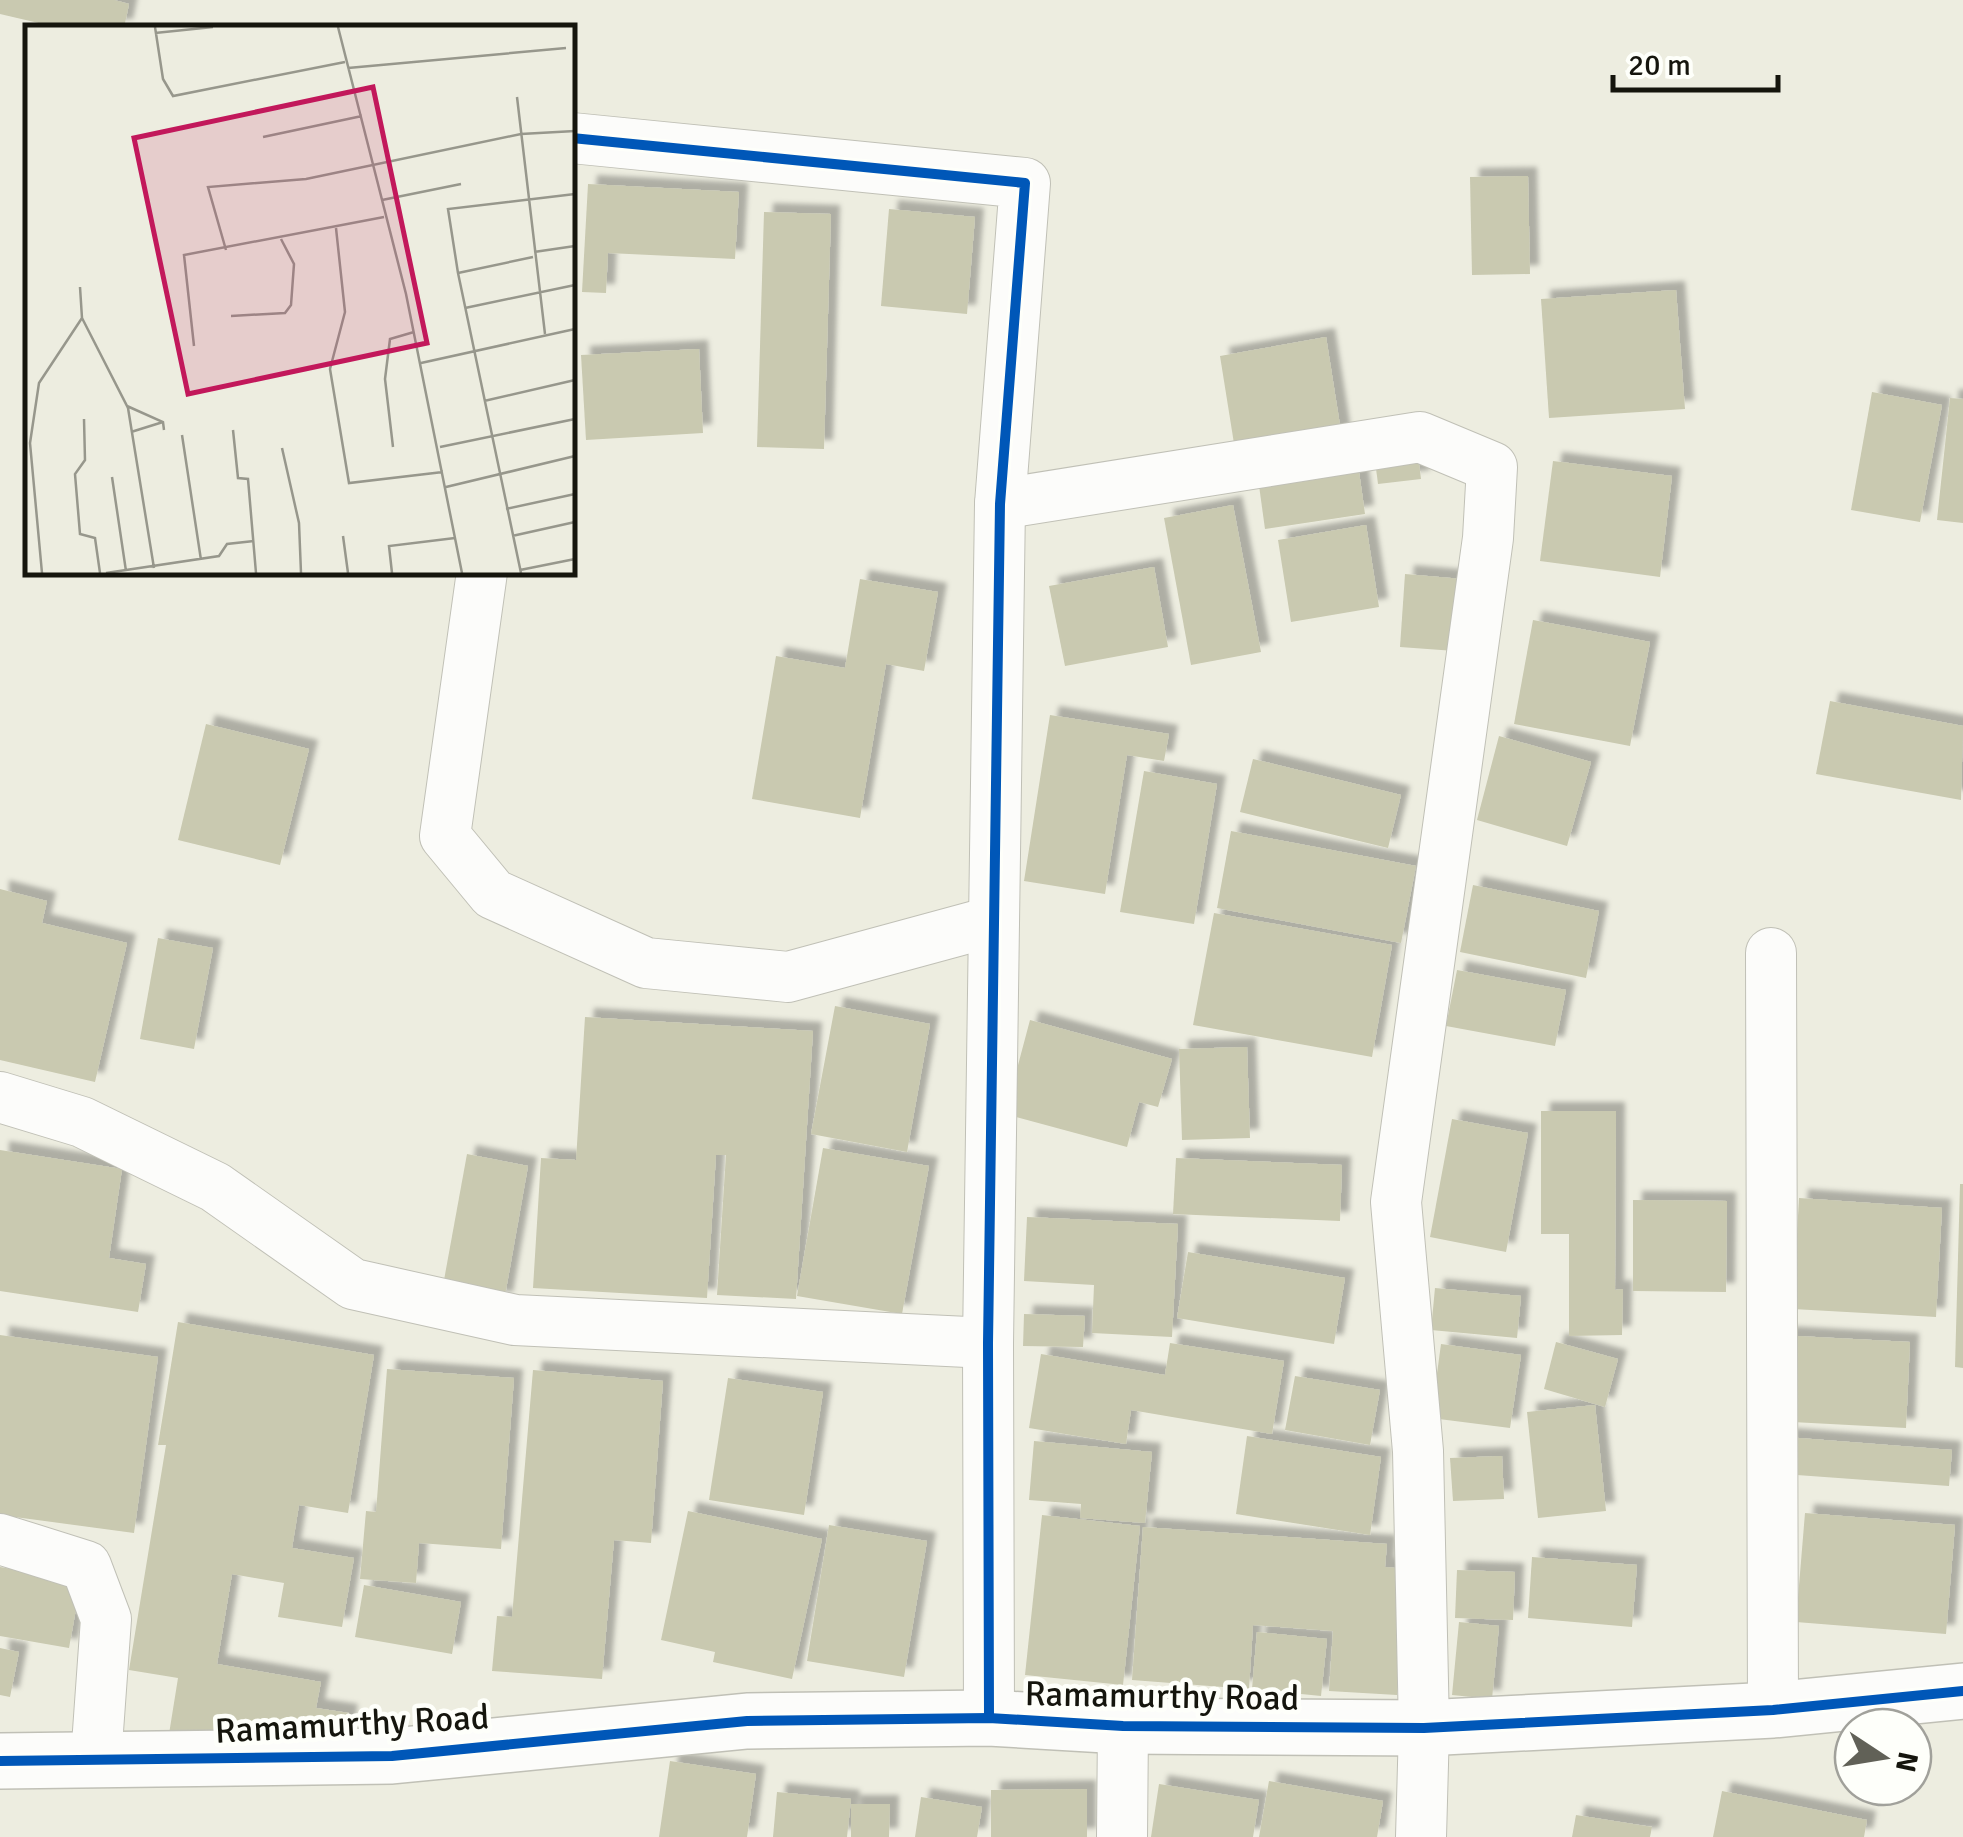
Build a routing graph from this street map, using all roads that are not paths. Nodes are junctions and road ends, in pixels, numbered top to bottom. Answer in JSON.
{"nodes":[{"id":1,"x":575,"y":138,"type":"edge"},
{"id":2,"x":1000,"y":504,"type":"junction"},
{"id":3,"x":482,"y":575,"type":"edge"},
{"id":4,"x":994,"y":921,"type":"junction"},
{"id":5,"x":1771,"y":953,"type":"dead end"},
{"id":6,"x":0,"y":1097,"type":"edge"},
{"id":7,"x":988,"y":1343,"type":"junction"},
{"id":8,"x":0,"y":1540,"type":"edge"},
{"id":9,"x":1963,"y":1691,"type":"edge"},
{"id":10,"x":1773,"y":1710,"type":"junction"},
{"id":11,"x":989,"y":1718,"type":"junction"},
{"id":12,"x":1123,"y":1726,"type":"junction"},
{"id":13,"x":1424,"y":1728,"type":"junction"},
{"id":14,"x":96,"y":1760,"type":"junction"},
{"id":15,"x":0,"y":1761,"type":"edge"},
{"id":16,"x":1122,"y":1837,"type":"edge"},
{"id":17,"x":1421,"y":1837,"type":"edge"}],
"edges":[{"from":1,"to":2,"type":"street"},
{"from":2,"to":4,"type":"street"},
{"from":2,"to":13,"type":"street"},
{"from":3,"to":4,"type":"street"},
{"from":4,"to":7,"type":"street"},
{"from":5,"to":10,"type":"street"},
{"from":6,"to":7,"type":"street"},
{"from":7,"to":11,"type":"street"},
{"from":8,"to":14,"type":"street"},
{"from":9,"to":10,"type":"street","name":"Ramamurthy Road"},
{"from":10,"to":13,"type":"street","name":"Ramamurthy Road"},
{"from":11,"to":12,"type":"street","name":"Ramamurthy Road"},
{"from":11,"to":14,"type":"street","name":"Ramamurthy Road"},
{"from":12,"to":13,"type":"street","name":"Ramamurthy Road"},
{"from":12,"to":16,"type":"street"},
{"from":13,"to":17,"type":"street"},
{"from":14,"to":15,"type":"street","name":"Ramamurthy Road"}]}
